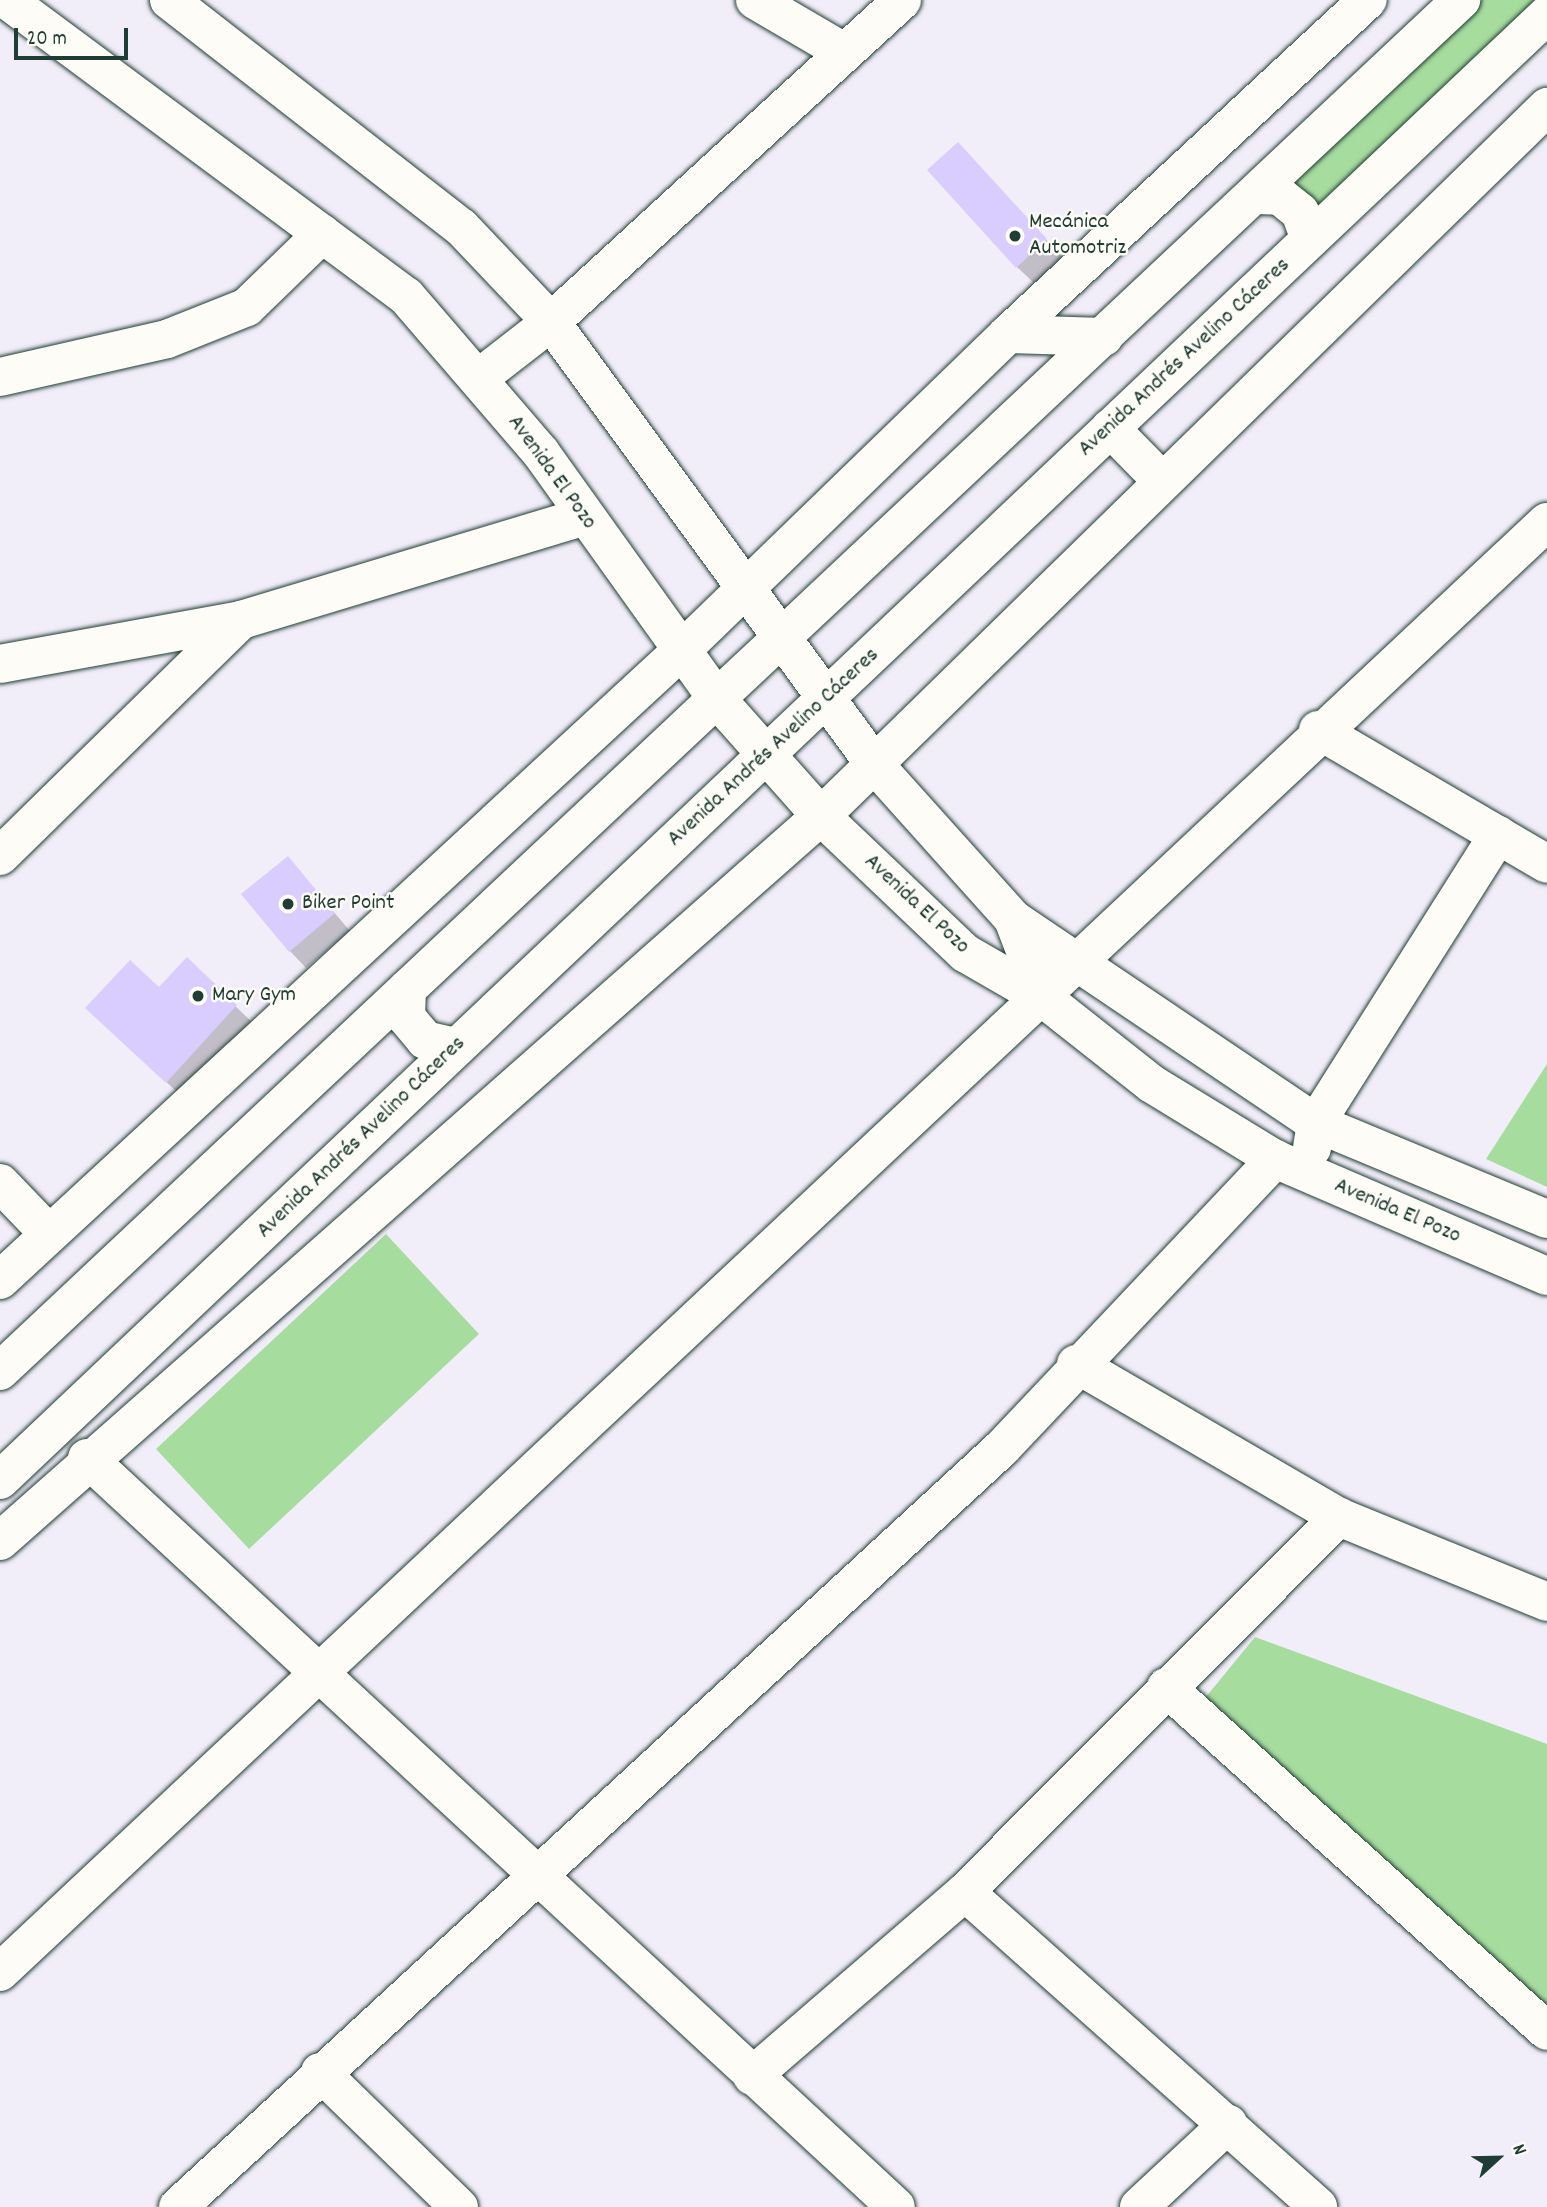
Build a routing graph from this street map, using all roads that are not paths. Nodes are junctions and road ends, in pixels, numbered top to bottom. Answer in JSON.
{"nodes":[{"id":1,"x":7,"y":0,"type":"edge"},
{"id":2,"x":169,"y":0,"type":"edge"},
{"id":3,"x":755,"y":0,"type":"edge"},
{"id":4,"x":902,"y":0,"type":"edge"},
{"id":5,"x":1368,"y":0,"type":"edge"},
{"id":6,"x":1448,"y":7,"type":"edge"},
{"id":7,"x":1547,"y":15,"type":"edge"},
{"id":8,"x":844,"y":52,"type":"junction"},
{"id":9,"x":1543,"y":120,"type":"edge"},
{"id":10,"x":1256,"y":195,"type":"junction"},
{"id":11,"x":322,"y":234,"type":"junction"},
{"id":12,"x":1310,"y":239,"type":"junction"},
{"id":13,"x":551,"y":322,"type":"junction"},
{"id":14,"x":1008,"y":334,"type":"junction"},
{"id":15,"x":1104,"y":337,"type":"junction"},
{"id":16,"x":0,"y":376,"type":"edge"},
{"id":17,"x":480,"y":377,"type":"junction"},
{"id":18,"x":1110,"y":428,"type":"junction"},
{"id":19,"x":1162,"y":481,"type":"junction"},
{"id":20,"x":582,"y":517,"type":"junction"},
{"id":21,"x":1543,"y":532,"type":"edge"},
{"id":22,"x":746,"y":591,"type":"junction"},
{"id":23,"x":241,"y":620,"type":"junction"},
{"id":24,"x":779,"y":639,"type":"junction"},
{"id":25,"x":681,"y":651,"type":"junction"},
{"id":26,"x":0,"y":664,"type":"edge"},
{"id":27,"x":717,"y":699,"type":"junction"},
{"id":28,"x":831,"y":699,"type":"junction"},
{"id":29,"x":1318,"y":730,"type":"junction"},
{"id":30,"x":766,"y":753,"type":"junction"},
{"id":31,"x":875,"y":765,"type":"junction"},
{"id":32,"x":821,"y":816,"type":"junction"},
{"id":33,"x":1497,"y":835,"type":"junction"},
{"id":34,"x":0,"y":856,"type":"edge"},
{"id":35,"x":1547,"y":864,"type":"edge"},
{"id":36,"x":1013,"y":919,"type":"junction"},
{"id":37,"x":1080,"y":959,"type":"junction"},
{"id":38,"x":407,"y":989,"type":"junction"},
{"id":39,"x":1044,"y":998,"type":"junction"},
{"id":40,"x":456,"y":1047,"type":"junction"},
{"id":41,"x":1316,"y":1123,"type":"junction"},
{"id":42,"x":1291,"y":1166,"type":"junction"},
{"id":43,"x":0,"y":1183,"type":"edge"},
{"id":44,"x":1547,"y":1219,"type":"edge"},
{"id":45,"x":49,"y":1234,"type":"junction"},
{"id":46,"x":1547,"y":1276,"type":"edge"},
{"id":47,"x":0,"y":1280,"type":"edge"},
{"id":48,"x":1076,"y":1364,"type":"junction"},
{"id":49,"x":0,"y":1371,"type":"edge"},
{"id":50,"x":87,"y":1458,"type":"junction"},
{"id":51,"x":0,"y":1480,"type":"edge"},
{"id":52,"x":1339,"y":1517,"type":"junction"},
{"id":53,"x":0,"y":1541,"type":"edge"},
{"id":54,"x":1547,"y":1602,"type":"edge"},
{"id":55,"x":323,"y":1675,"type":"junction"},
{"id":56,"x":1166,"y":1687,"type":"junction"},
{"id":57,"x":536,"y":1879,"type":"junction"},
{"id":58,"x":965,"y":1892,"type":"junction"},
{"id":59,"x":0,"y":1972,"type":"edge"},
{"id":60,"x":1547,"y":2031,"type":"edge"},
{"id":61,"x":320,"y":2072,"type":"junction"},
{"id":62,"x":752,"y":2076,"type":"junction"},
{"id":63,"x":1227,"y":2124,"type":"junction"},
{"id":64,"x":178,"y":2207,"type":"edge"},
{"id":65,"x":459,"y":2207,"type":"edge"},
{"id":66,"x":895,"y":2207,"type":"edge"},
{"id":67,"x":1139,"y":2207,"type":"edge"},
{"id":68,"x":1318,"y":2207,"type":"edge"}],
"edges":[{"from":1,"to":11,"type":"street","name":"Avenida El Pozo"},
{"from":2,"to":13,"type":"street"},
{"from":3,"to":8,"type":"street"},
{"from":4,"to":8,"type":"street"},
{"from":5,"to":14,"type":"street"},
{"from":6,"to":10,"type":"street"},
{"from":7,"to":12,"type":"street","name":"Avenida Andrés Avelino Cáceres"},
{"from":8,"to":13,"type":"street"},
{"from":9,"to":19,"type":"street"},
{"from":10,"to":12,"type":"street"},
{"from":10,"to":15,"type":"street"},
{"from":11,"to":16,"type":"street"},
{"from":11,"to":17,"type":"street","name":"Avenida El Pozo"},
{"from":12,"to":18,"type":"street","name":"Avenida Andrés Avelino Cáceres"},
{"from":13,"to":17,"type":"street"},
{"from":13,"to":22,"type":"street"},
{"from":14,"to":15,"type":"street"},
{"from":14,"to":22,"type":"street"},
{"from":15,"to":24,"type":"street"},
{"from":17,"to":20,"type":"street","name":"Avenida El Pozo"},
{"from":18,"to":19,"type":"street"},
{"from":18,"to":28,"type":"street","name":"Avenida Andrés Avelino Cáceres"},
{"from":19,"to":31,"type":"street"},
{"from":20,"to":23,"type":"street"},
{"from":20,"to":25,"type":"street","name":"Avenida El Pozo"},
{"from":21,"to":29,"type":"street"},
{"from":22,"to":24,"type":"street"},
{"from":22,"to":25,"type":"street"},
{"from":23,"to":26,"type":"street"},
{"from":23,"to":34,"type":"street"},
{"from":24,"to":27,"type":"street"},
{"from":24,"to":28,"type":"street"},
{"from":25,"to":27,"type":"street","name":"Avenida El Pozo"},
{"from":25,"to":45,"type":"street"},
{"from":27,"to":30,"type":"street","name":"Avenida El Pozo"},
{"from":27,"to":38,"type":"street"},
{"from":28,"to":30,"type":"street","name":"Avenida Andrés Avelino Cáceres"},
{"from":28,"to":31,"type":"street"},
{"from":29,"to":33,"type":"street"},
{"from":29,"to":37,"type":"street"},
{"from":30,"to":32,"type":"street","name":"Avenida El Pozo"},
{"from":30,"to":40,"type":"street","name":"Avenida Andrés Avelino Cáceres"},
{"from":31,"to":32,"type":"street"},
{"from":31,"to":36,"type":"street"},
{"from":32,"to":39,"type":"street","name":"Avenida El Pozo"},
{"from":32,"to":50,"type":"street"},
{"from":33,"to":35,"type":"street"},
{"from":33,"to":41,"type":"street"},
{"from":36,"to":37,"type":"street"},
{"from":36,"to":39,"type":"street"},
{"from":37,"to":39,"type":"street"},
{"from":37,"to":41,"type":"street"},
{"from":38,"to":40,"type":"street"},
{"from":38,"to":49,"type":"street"},
{"from":39,"to":42,"type":"street","name":"Avenida El Pozo"},
{"from":39,"to":55,"type":"street"},
{"from":40,"to":51,"type":"street","name":"Avenida Andrés Avelino Cáceres"},
{"from":41,"to":42,"type":"street"},
{"from":41,"to":44,"type":"street"},
{"from":42,"to":46,"type":"street","name":"Avenida El Pozo"},
{"from":42,"to":48,"type":"street"},
{"from":43,"to":45,"type":"street"},
{"from":45,"to":47,"type":"street"},
{"from":48,"to":52,"type":"street"},
{"from":48,"to":57,"type":"street"},
{"from":50,"to":53,"type":"street"},
{"from":50,"to":55,"type":"street"},
{"from":52,"to":54,"type":"street"},
{"from":52,"to":56,"type":"street"},
{"from":55,"to":57,"type":"street"},
{"from":55,"to":59,"type":"street"},
{"from":56,"to":58,"type":"street"},
{"from":56,"to":60,"type":"street"},
{"from":57,"to":61,"type":"street"},
{"from":57,"to":62,"type":"street"},
{"from":58,"to":62,"type":"street"},
{"from":58,"to":63,"type":"street"},
{"from":61,"to":64,"type":"street"},
{"from":61,"to":65,"type":"street"},
{"from":62,"to":66,"type":"street"},
{"from":63,"to":67,"type":"street"},
{"from":63,"to":68,"type":"street"}]}
